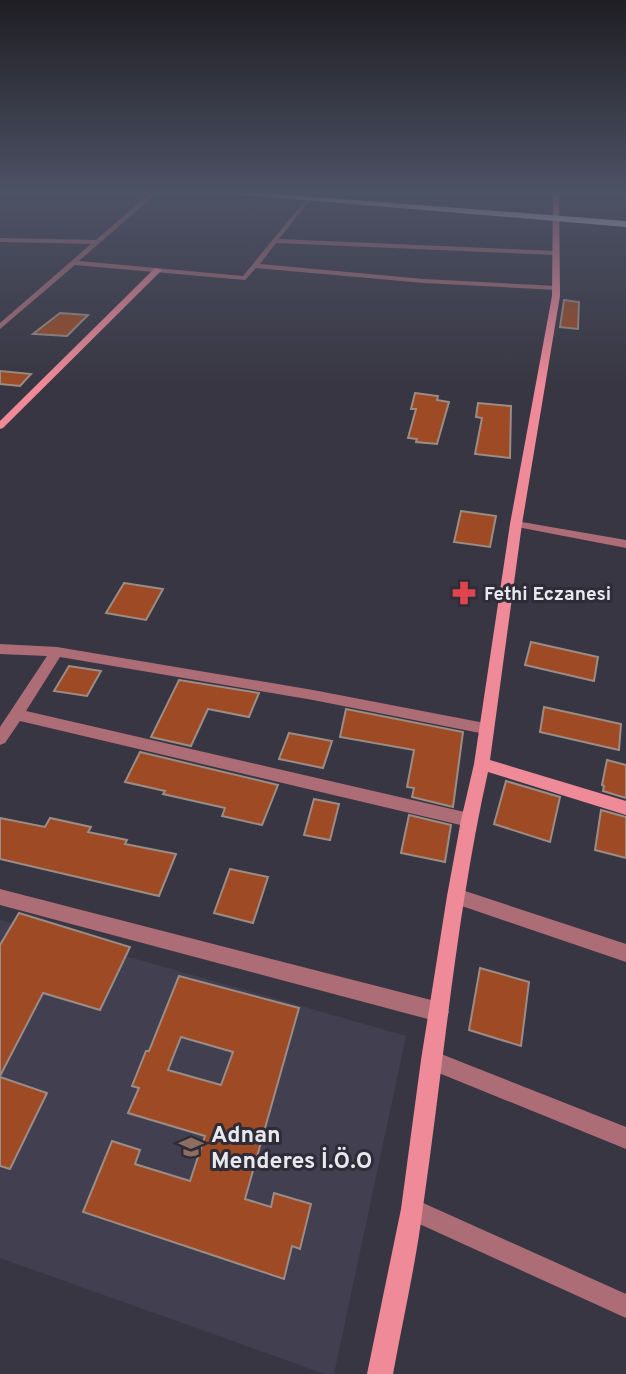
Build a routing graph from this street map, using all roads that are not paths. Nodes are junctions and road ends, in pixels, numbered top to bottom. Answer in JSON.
{"nodes":[{"id":1,"x":81,"y":256,"type":"edge"},
{"id":2,"x":262,"y":256,"type":"edge"},
{"id":3,"x":556,"y":256,"type":"edge"},
{"id":4,"x":73,"y":263,"type":"junction"},
{"id":5,"x":254,"y":266,"type":"junction"},
{"id":6,"x":158,"y":270,"type":"junction"},
{"id":7,"x":556,"y":288,"type":"junction"},
{"id":8,"x":0,"y":327,"type":"edge"},
{"id":9,"x":0,"y":425,"type":"edge"},
{"id":10,"x":516,"y":524,"type":"junction"},
{"id":11,"x":626,"y":544,"type":"edge"},
{"id":12,"x":0,"y":649,"type":"edge"},
{"id":13,"x":57,"y":652,"type":"junction"},
{"id":14,"x":18,"y":715,"type":"junction"},
{"id":15,"x":485,"y":728,"type":"junction"},
{"id":16,"x":0,"y":739,"type":"edge"},
{"id":17,"x":482,"y":764,"type":"junction"},
{"id":18,"x":626,"y":808,"type":"edge"},
{"id":19,"x":469,"y":820,"type":"junction"},
{"id":20,"x":456,"y":896,"type":"junction"},
{"id":21,"x":0,"y":897,"type":"edge"},
{"id":22,"x":626,"y":953,"type":"edge"},
{"id":23,"x":439,"y":1012,"type":"junction"},
{"id":24,"x":431,"y":1060,"type":"junction"},
{"id":25,"x":626,"y":1138,"type":"edge"},
{"id":26,"x":412,"y":1209,"type":"junction"},
{"id":27,"x":626,"y":1306,"type":"edge"},
{"id":28,"x":380,"y":1374,"type":"edge"}],
"edges":[{"from":1,"to":4,"type":"street"},
{"from":2,"to":5,"type":"street"},
{"from":3,"to":7,"type":"street"},
{"from":4,"to":6,"type":"street"},
{"from":4,"to":8,"type":"street"},
{"from":5,"to":6,"type":"street"},
{"from":5,"to":7,"type":"street"},
{"from":6,"to":9,"type":"street"},
{"from":7,"to":10,"type":"street"},
{"from":10,"to":11,"type":"street"},
{"from":10,"to":15,"type":"street"},
{"from":12,"to":13,"type":"street"},
{"from":13,"to":14,"type":"street"},
{"from":13,"to":15,"type":"street"},
{"from":14,"to":16,"type":"street"},
{"from":14,"to":19,"type":"street"},
{"from":15,"to":17,"type":"street"},
{"from":17,"to":18,"type":"street"},
{"from":17,"to":19,"type":"street"},
{"from":19,"to":20,"type":"street"},
{"from":20,"to":22,"type":"street"},
{"from":20,"to":23,"type":"street"},
{"from":21,"to":23,"type":"street"},
{"from":23,"to":24,"type":"street"},
{"from":24,"to":25,"type":"street"},
{"from":24,"to":26,"type":"street"},
{"from":26,"to":27,"type":"street"},
{"from":26,"to":28,"type":"street"}]}
